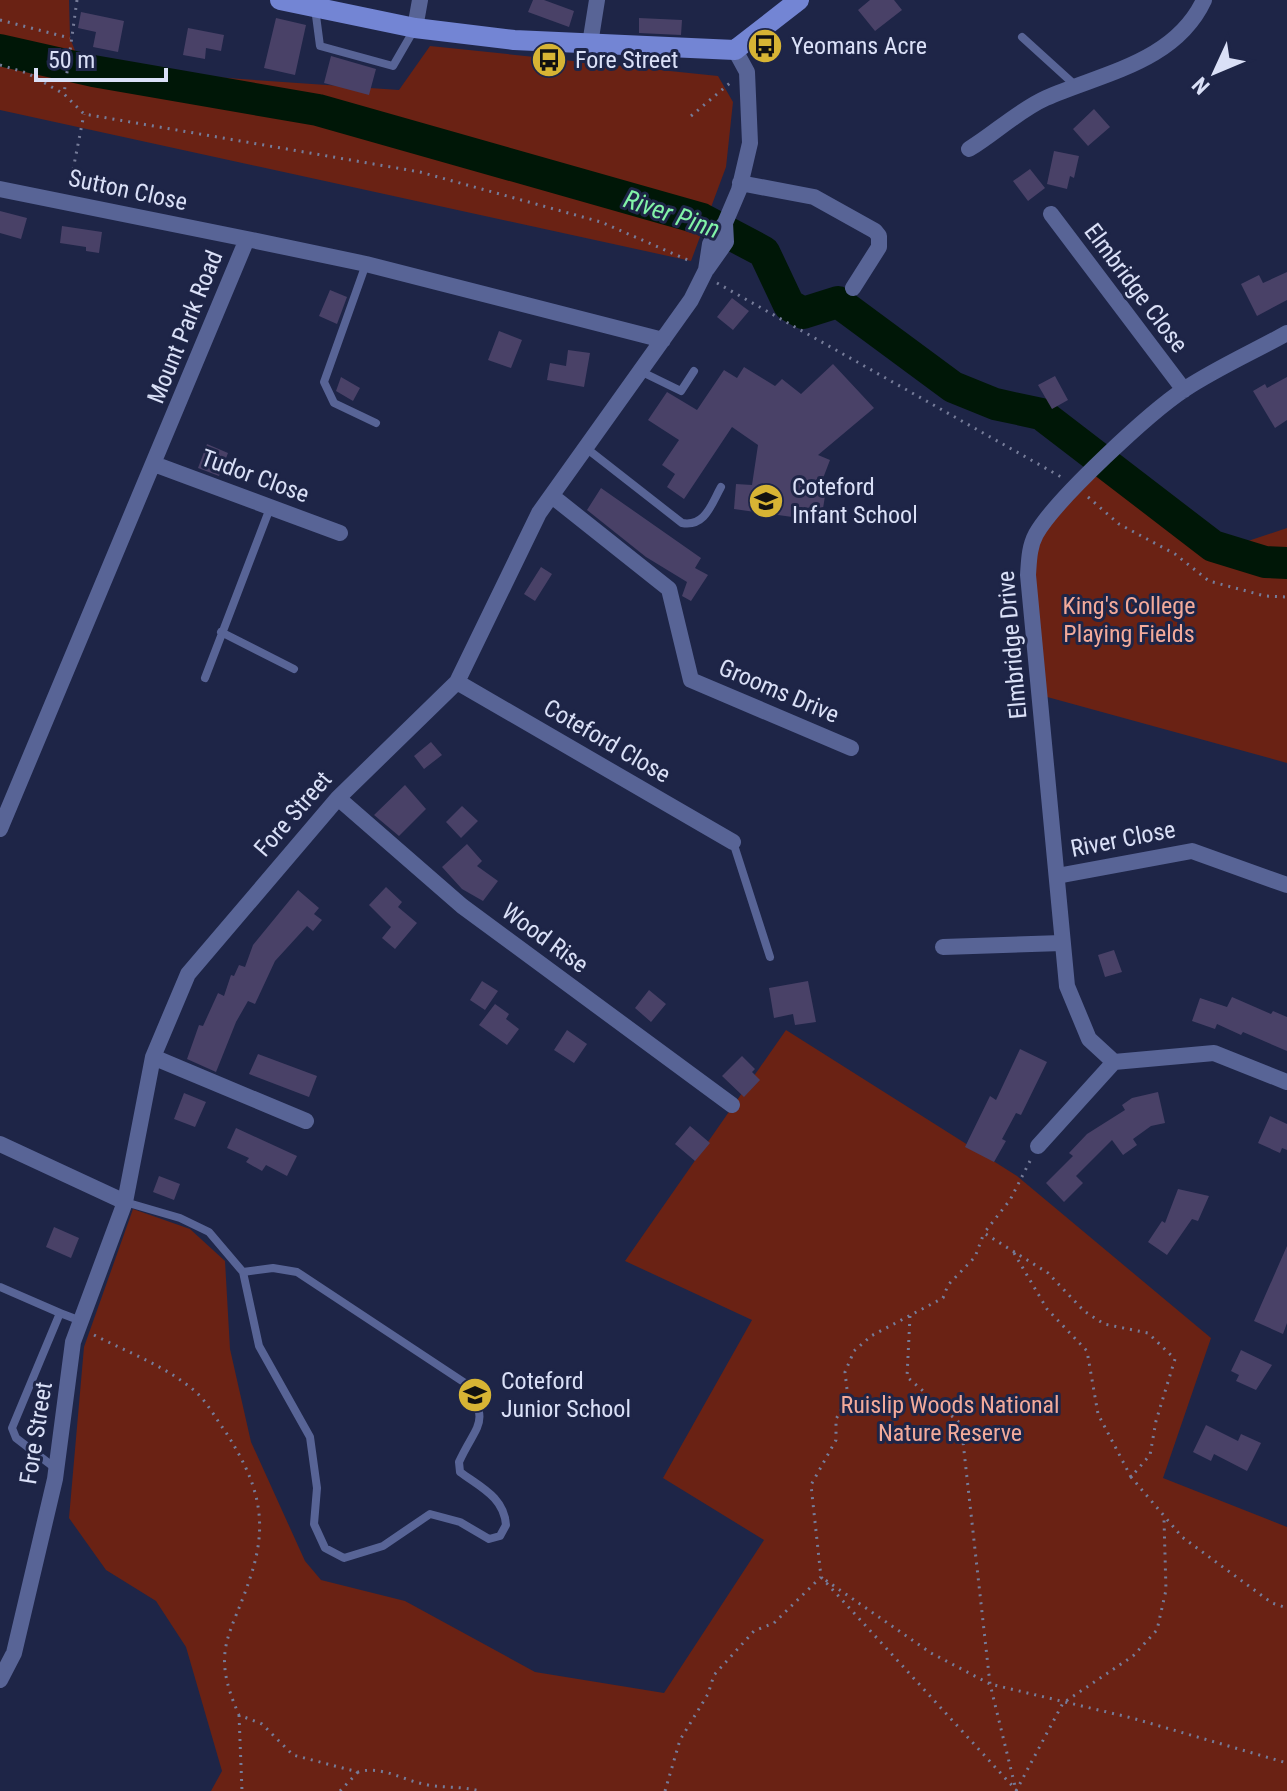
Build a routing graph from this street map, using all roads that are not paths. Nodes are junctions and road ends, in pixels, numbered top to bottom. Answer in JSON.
{"nodes":[{"id":1,"x":280,"y":0,"type":"edge"},
{"id":2,"x":420,"y":0,"type":"edge"},
{"id":3,"x":597,"y":0,"type":"edge"},
{"id":4,"x":799,"y":0,"type":"edge"},
{"id":5,"x":1204,"y":0,"type":"edge"},
{"id":6,"x":315,"y":7,"type":"junction"},
{"id":7,"x":415,"y":28,"type":"junction"},
{"id":8,"x":1022,"y":37,"type":"dead end"},
{"id":9,"x":590,"y":44,"type":"junction"},
{"id":10,"x":735,"y":50,"type":"junction"},
{"id":11,"x":1076,"y":87,"type":"junction"},
{"id":12,"x":969,"y":149,"type":"dead end"},
{"id":13,"x":740,"y":183,"type":"junction"},
{"id":14,"x":0,"y":189,"type":"edge"},
{"id":15,"x":1051,"y":214,"type":"dead end"},
{"id":16,"x":247,"y":239,"type":"junction"},
{"id":17,"x":366,"y":264,"type":"junction"},
{"id":18,"x":853,"y":288,"type":"dead end"},
{"id":19,"x":1287,"y":333,"type":"edge"},
{"id":20,"x":663,"y":340,"type":"junction"},
{"id":21,"x":640,"y":371,"type":"junction"},
{"id":22,"x":694,"y":371,"type":"dead end"},
{"id":23,"x":1184,"y":390,"type":"junction"},
{"id":24,"x":376,"y":423,"type":"dead end"},
{"id":25,"x":586,"y":448,"type":"junction"},
{"id":26,"x":154,"y":464,"type":"junction"},
{"id":27,"x":721,"y":487,"type":"dead end"},
{"id":28,"x":552,"y":496,"type":"junction"},
{"id":29,"x":271,"y":507,"type":"junction"},
{"id":30,"x":340,"y":533,"type":"dead end"},
{"id":31,"x":221,"y":632,"type":"junction"},
{"id":32,"x":294,"y":669,"type":"dead end"},
{"id":33,"x":205,"y":678,"type":"dead end"},
{"id":34,"x":457,"y":682,"type":"junction"},
{"id":35,"x":851,"y":748,"type":"dead end"},
{"id":36,"x":338,"y":798,"type":"junction"},
{"id":37,"x":0,"y":829,"type":"edge"},
{"id":38,"x":733,"y":842,"type":"joint"},
{"id":39,"x":1057,"y":876,"type":"junction"},
{"id":40,"x":1287,"y":885,"type":"edge"},
{"id":41,"x":1062,"y":943,"type":"junction"},
{"id":42,"x":943,"y":947,"type":"dead end"},
{"id":43,"x":770,"y":957,"type":"dead end"},
{"id":44,"x":153,"y":1057,"type":"junction"},
{"id":45,"x":1114,"y":1062,"type":"junction"},
{"id":46,"x":1287,"y":1082,"type":"edge"},
{"id":47,"x":732,"y":1105,"type":"dead end"},
{"id":48,"x":306,"y":1121,"type":"dead end"},
{"id":49,"x":0,"y":1144,"type":"edge"},
{"id":50,"x":1038,"y":1146,"type":"road end"},
{"id":51,"x":125,"y":1202,"type":"junction"},
{"id":52,"x":243,"y":1272,"type":"junction"},
{"id":53,"x":0,"y":1287,"type":"edge"},
{"id":54,"x":60,"y":1313,"type":"junction"},
{"id":55,"x":80,"y":1324,"type":"junction"},
{"id":56,"x":56,"y":1469,"type":"junction"},
{"id":57,"x":0,"y":1643,"type":"edge"},
{"id":58,"x":14,"y":1653,"type":"junction"},
{"id":59,"x":0,"y":1680,"type":"edge"}],
"edges":[{"from":1,"to":6,"type":"main road"},
{"from":2,"to":7,"type":"street"},
{"from":3,"to":9,"type":"street"},
{"from":4,"to":10,"type":"main road"},
{"from":5,"to":11,"type":"street"},
{"from":6,"to":7,"type":"main road"},
{"from":6,"to":7,"type":"lane"},
{"from":7,"to":9,"type":"main road"},
{"from":8,"to":11,"type":"lane"},
{"from":9,"to":10,"type":"main road"},
{"from":10,"to":13,"type":"street","name":"Fore Street"},
{"from":11,"to":12,"type":"street"},
{"from":13,"to":18,"type":"street"},
{"from":13,"to":20,"type":"street","name":"Fore Street"},
{"from":14,"to":16,"type":"street","name":"Sutton Close"},
{"from":15,"to":23,"type":"street","name":"Elmbridge Close"},
{"from":16,"to":17,"type":"street","name":"Mount Park Road"},
{"from":16,"to":26,"type":"street","name":"Mount Park Road"},
{"from":17,"to":20,"type":"street","name":"Mount Park Road"},
{"from":17,"to":24,"type":"lane"},
{"from":19,"to":23,"type":"street","name":"Elmbridge Drive"},
{"from":20,"to":21,"type":"street","name":"Fore Street"},
{"from":21,"to":22,"type":"lane"},
{"from":21,"to":25,"type":"street","name":"Fore Street"},
{"from":23,"to":39,"type":"street","name":"Elmbridge Drive"},
{"from":25,"to":27,"type":"lane"},
{"from":25,"to":28,"type":"street","name":"Fore Street"},
{"from":26,"to":29,"type":"street","name":"Tudor Close"},
{"from":26,"to":37,"type":"street","name":"Mount Park Road"},
{"from":28,"to":34,"type":"street","name":"Fore Street"},
{"from":28,"to":35,"type":"street","name":"Grooms Drive"},
{"from":29,"to":30,"type":"street","name":"Tudor Close"},
{"from":29,"to":31,"type":"lane"},
{"from":31,"to":32,"type":"lane"},
{"from":31,"to":33,"type":"lane"},
{"from":34,"to":36,"type":"street","name":"Fore Street"},
{"from":34,"to":38,"type":"street","name":"Coteford Close"},
{"from":36,"to":44,"type":"street","name":"Fore Street"},
{"from":36,"to":47,"type":"street","name":"Wood Rise"},
{"from":38,"to":43,"type":"lane"},
{"from":39,"to":40,"type":"street","name":"River Close"},
{"from":39,"to":41,"type":"street","name":"Elmbridge Drive"},
{"from":41,"to":42,"type":"street"},
{"from":41,"to":45,"type":"street","name":"Elmbridge Drive"},
{"from":44,"to":48,"type":"street"},
{"from":44,"to":51,"type":"street","name":"Fore Street"},
{"from":45,"to":46,"type":"street"},
{"from":45,"to":50,"type":"street"},
{"from":49,"to":51,"type":"street"},
{"from":51,"to":52,"type":"lane"},
{"from":51,"to":55,"type":"street","name":"Fore Street"},
{"from":52,"to":52,"type":"lane"},
{"from":53,"to":54,"type":"lane"},
{"from":54,"to":55,"type":"lane"},
{"from":54,"to":56,"type":"lane"},
{"from":55,"to":56,"type":"street","name":"Fore Street"},
{"from":56,"to":58,"type":"street","name":"Fore Street"},
{"from":57,"to":58,"type":"street"},
{"from":58,"to":59,"type":"street","name":"Fore Street"}]}
